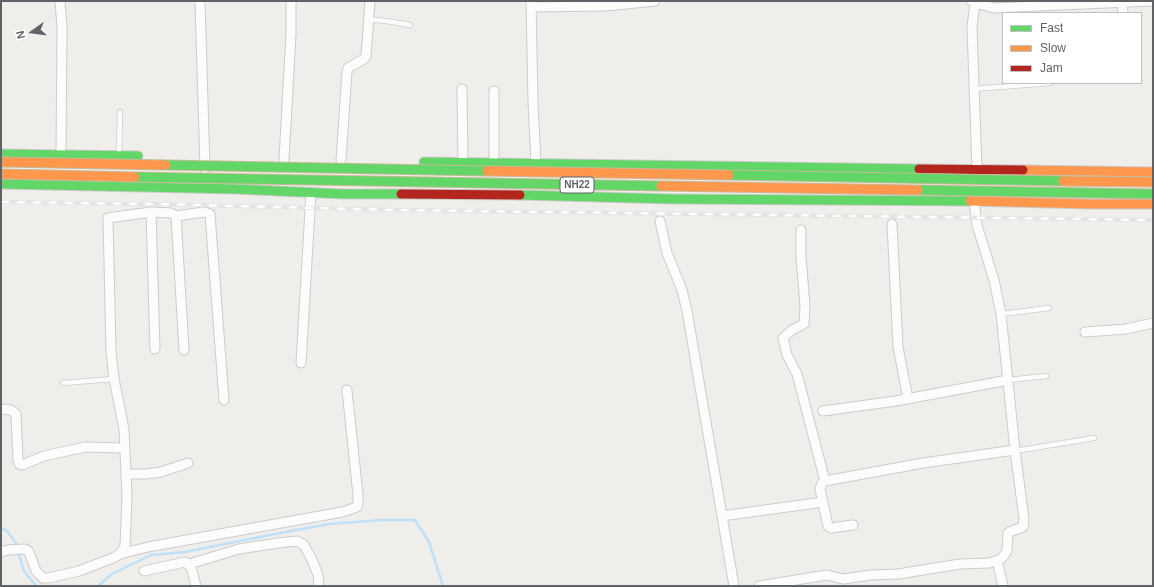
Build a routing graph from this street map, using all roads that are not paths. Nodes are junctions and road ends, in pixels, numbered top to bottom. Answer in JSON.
{"nodes":[{"id":1,"x":60,"y":1,"type":"edge"},
{"id":2,"x":200,"y":1,"type":"edge"},
{"id":3,"x":291,"y":1,"type":"edge"},
{"id":4,"x":370,"y":1,"type":"edge"},
{"id":5,"x":655,"y":1,"type":"edge"},
{"id":6,"x":1147,"y":1,"type":"edge"},
{"id":7,"x":1150,"y":1,"type":"edge"},
{"id":8,"x":973,"y":2,"type":"edge"},
{"id":9,"x":1122,"y":2,"type":"junction"},
{"id":10,"x":1069,"y":3,"type":"edge"},
{"id":11,"x":531,"y":4,"type":"edge"},
{"id":12,"x":1123,"y":12,"type":"edge"},
{"id":13,"x":369,"y":19,"type":"junction"},
{"id":14,"x":410,"y":25,"type":"dead end"},
{"id":15,"x":1037,"y":84,"type":"edge"},
{"id":16,"x":462,"y":89,"type":"dead end"},
{"id":17,"x":974,"y":89,"type":"junction"},
{"id":18,"x":494,"y":91,"type":"dead end"},
{"id":19,"x":120,"y":112,"type":"dead end"},
{"id":20,"x":1,"y":154,"type":"edge"},
{"id":21,"x":61,"y":155,"type":"junction"},
{"id":22,"x":119,"y":156,"type":"junction"},
{"id":23,"x":204,"y":158,"type":"junction"},
{"id":24,"x":284,"y":159,"type":"junction"},
{"id":25,"x":341,"y":160,"type":"junction"},
{"id":26,"x":1,"y":162,"type":"edge"},
{"id":27,"x":463,"y":162,"type":"junction"},
{"id":28,"x":494,"y":162,"type":"junction"},
{"id":29,"x":536,"y":163,"type":"junction"},
{"id":30,"x":930,"y":169,"type":"junction"},
{"id":31,"x":977,"y":169,"type":"junction"},
{"id":32,"x":1153,"y":172,"type":"edge"},
{"id":33,"x":1,"y":174,"type":"edge"},
{"id":34,"x":1153,"y":182,"type":"edge"},
{"id":35,"x":1,"y":184,"type":"edge"},
{"id":36,"x":205,"y":189,"type":"junction"},
{"id":37,"x":311,"y":193,"type":"junction"},
{"id":38,"x":1153,"y":194,"type":"edge"},
{"id":39,"x":494,"y":195,"type":"junction"},
{"id":40,"x":930,"y":200,"type":"junction"},
{"id":41,"x":974,"y":201,"type":"junction"},
{"id":42,"x":1153,"y":204,"type":"edge"},
{"id":43,"x":151,"y":212,"type":"junction"},
{"id":44,"x":660,"y":221,"type":"dead end"},
{"id":45,"x":176,"y":224,"type":"junction"},
{"id":46,"x":892,"y":224,"type":"dead end"},
{"id":47,"x":801,"y":230,"type":"dead end"},
{"id":48,"x":1048,"y":308,"type":"dead end"},
{"id":49,"x":1001,"y":314,"type":"junction"},
{"id":50,"x":1153,"y":322,"type":"edge"},
{"id":51,"x":1085,"y":332,"type":"dead end"},
{"id":52,"x":155,"y":350,"type":"dead end"},
{"id":53,"x":184,"y":350,"type":"dead end"},
{"id":54,"x":302,"y":362,"type":"dead end"},
{"id":55,"x":1046,"y":376,"type":"dead end"},
{"id":56,"x":114,"y":379,"type":"junction"},
{"id":57,"x":1008,"y":380,"type":"junction"},
{"id":58,"x":63,"y":383,"type":"dead end"},
{"id":59,"x":347,"y":390,"type":"dead end"},
{"id":60,"x":908,"y":399,"type":"junction"},
{"id":61,"x":224,"y":400,"type":"dead end"},
{"id":62,"x":1,"y":409,"type":"edge"},
{"id":63,"x":823,"y":411,"type":"dead end"},
{"id":64,"x":1094,"y":438,"type":"dead end"},
{"id":65,"x":124,"y":448,"type":"junction"},
{"id":66,"x":1015,"y":451,"type":"junction"},
{"id":67,"x":188,"y":463,"type":"dead end"},
{"id":68,"x":126,"y":474,"type":"junction"},
{"id":69,"x":825,"y":481,"type":"junction"},
{"id":70,"x":823,"y":502,"type":"junction"},
{"id":71,"x":722,"y":516,"type":"junction"},
{"id":72,"x":853,"y":525,"type":"dead end"},
{"id":73,"x":4,"y":551,"type":"edge"},
{"id":74,"x":120,"y":554,"type":"junction"},
{"id":75,"x":997,"y":561,"type":"junction"},
{"id":76,"x":189,"y":564,"type":"junction"},
{"id":77,"x":144,"y":570,"type":"dead end"},
{"id":78,"x":196,"y":586,"type":"edge"},
{"id":79,"x":319,"y":586,"type":"edge"},
{"id":80,"x":734,"y":586,"type":"edge"},
{"id":81,"x":759,"y":586,"type":"edge"},
{"id":82,"x":1003,"y":586,"type":"edge"}],
"edges":[{"from":1,"to":21,"type":"street"},
{"from":2,"to":23,"type":"street"},
{"from":3,"to":24,"type":"street"},
{"from":4,"to":13,"type":"street"},
{"from":5,"to":11,"type":"street"},
{"from":6,"to":7,"type":"street"},
{"from":6,"to":9,"type":"street"},
{"from":8,"to":10,"type":"street"},
{"from":8,"to":17,"type":"street"},
{"from":9,"to":10,"type":"street"},
{"from":9,"to":12,"type":"street"},
{"from":11,"to":29,"type":"street"},
{"from":13,"to":14,"type":"lane"},
{"from":13,"to":25,"type":"street"},
{"from":15,"to":17,"type":"lane"},
{"from":16,"to":27,"type":"street"},
{"from":17,"to":31,"type":"street"},
{"from":18,"to":28,"type":"street"},
{"from":19,"to":22,"type":"lane"},
{"from":20,"to":21,"type":"main road"},
{"from":21,"to":22,"type":"main road"},
{"from":22,"to":23,"type":"main road"},
{"from":23,"to":24,"type":"main road"},
{"from":23,"to":36,"type":"street"},
{"from":24,"to":25,"type":"main road"},
{"from":25,"to":27,"type":"main road"},
{"from":26,"to":34,"type":"main road","number":"NH22","bridge":true},
{"from":27,"to":28,"type":"main road"},
{"from":28,"to":29,"type":"main road"},
{"from":28,"to":39,"type":"street"},
{"from":29,"to":30,"type":"main road"},
{"from":30,"to":31,"type":"main road"},
{"from":30,"to":40,"type":"main road"},
{"from":31,"to":32,"type":"main road"},
{"from":33,"to":38,"type":"main road","number":"NH22","bridge":true},
{"from":35,"to":36,"type":"main road"},
{"from":36,"to":37,"type":"main road"},
{"from":37,"to":39,"type":"main road"},
{"from":37,"to":54,"type":"street"},
{"from":39,"to":40,"type":"main road"},
{"from":40,"to":41,"type":"main road"},
{"from":41,"to":42,"type":"main road"},
{"from":41,"to":49,"type":"street"},
{"from":43,"to":45,"type":"street"},
{"from":43,"to":52,"type":"street"},
{"from":43,"to":56,"type":"street"},
{"from":44,"to":71,"type":"street"},
{"from":45,"to":53,"type":"street"},
{"from":45,"to":61,"type":"street"},
{"from":46,"to":60,"type":"street"},
{"from":47,"to":69,"type":"street"},
{"from":48,"to":49,"type":"lane"},
{"from":49,"to":57,"type":"street"},
{"from":50,"to":51,"type":"street"},
{"from":55,"to":57,"type":"lane"},
{"from":56,"to":58,"type":"lane"},
{"from":56,"to":65,"type":"street"},
{"from":57,"to":60,"type":"street"},
{"from":57,"to":66,"type":"street"},
{"from":59,"to":74,"type":"street"},
{"from":60,"to":63,"type":"street"},
{"from":62,"to":65,"type":"street"},
{"from":64,"to":66,"type":"lane"},
{"from":65,"to":68,"type":"street"},
{"from":66,"to":69,"type":"street"},
{"from":66,"to":75,"type":"street"},
{"from":67,"to":68,"type":"street"},
{"from":68,"to":74,"type":"street"},
{"from":69,"to":70,"type":"street"},
{"from":70,"to":71,"type":"street"},
{"from":70,"to":72,"type":"street"},
{"from":71,"to":80,"type":"street"},
{"from":73,"to":74,"type":"street"},
{"from":75,"to":81,"type":"street"},
{"from":75,"to":82,"type":"street"},
{"from":76,"to":77,"type":"street"},
{"from":76,"to":78,"type":"street"},
{"from":76,"to":79,"type":"street"}]}
